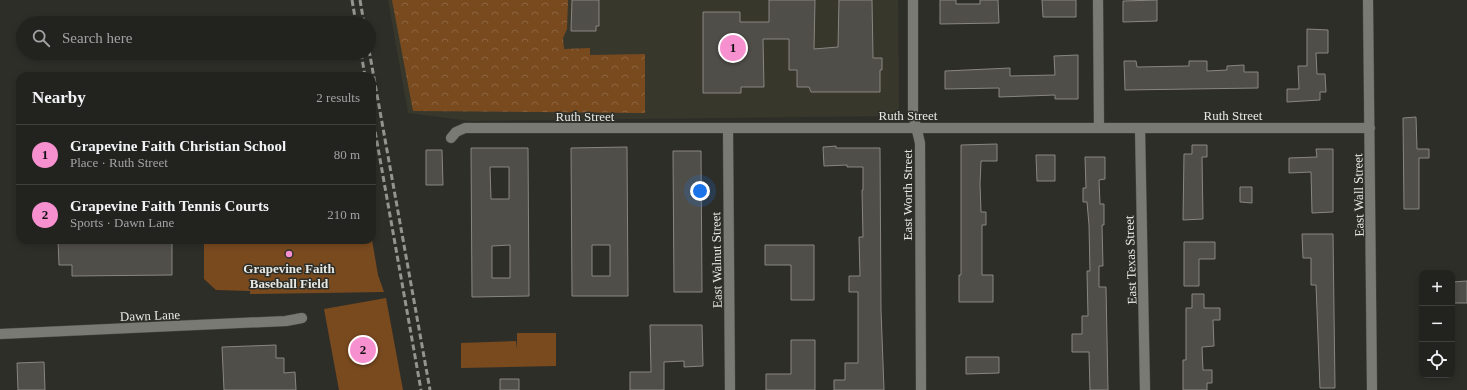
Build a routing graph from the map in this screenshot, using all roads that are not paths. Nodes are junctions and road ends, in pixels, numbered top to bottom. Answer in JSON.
{"nodes":[{"id":1,"x":913,"y":0,"type":"edge"},
{"id":2,"x":1098,"y":0,"type":"edge"},
{"id":3,"x":1368,"y":0,"type":"edge"},
{"id":4,"x":916,"y":128,"type":"junction"},
{"id":5,"x":1099,"y":128,"type":"junction"},
{"id":6,"x":1140,"y":128,"type":"junction"},
{"id":7,"x":1370,"y":128,"type":"junction"},
{"id":8,"x":728,"y":129,"type":"junction"},
{"id":9,"x":450,"y":138,"type":"dead end"},
{"id":10,"x":302,"y":318,"type":"dead end"},
{"id":11,"x":0,"y":334,"type":"edge"},
{"id":12,"x":730,"y":390,"type":"edge"},
{"id":13,"x":921,"y":390,"type":"edge"},
{"id":14,"x":1145,"y":390,"type":"edge"},
{"id":15,"x":1372,"y":390,"type":"edge"}],
"edges":[{"from":1,"to":4,"type":"street","name":"East Worth Street"},
{"from":2,"to":5,"type":"street"},
{"from":3,"to":7,"type":"street","name":"East Wall Street"},
{"from":4,"to":5,"type":"street","name":"Ruth Street"},
{"from":4,"to":8,"type":"street","name":"Ruth Street"},
{"from":4,"to":13,"type":"street","name":"East Worth Street"},
{"from":5,"to":6,"type":"street","name":"Ruth Street"},
{"from":6,"to":7,"type":"street","name":"Ruth Street"},
{"from":6,"to":14,"type":"street","name":"East Texas Street"},
{"from":7,"to":15,"type":"street","name":"East Wall Street"},
{"from":8,"to":9,"type":"street","name":"Ruth Street"},
{"from":8,"to":12,"type":"street","name":"East Walnut Street"},
{"from":10,"to":11,"type":"street","name":"Dawn Lane"}]}
